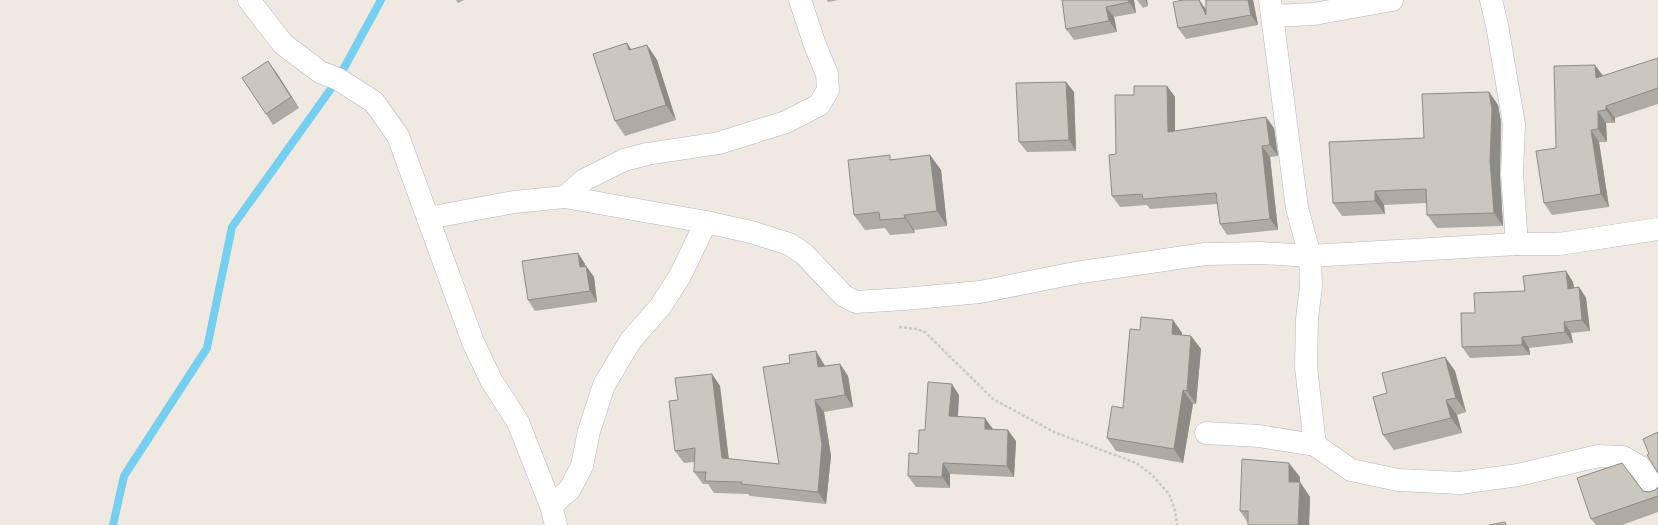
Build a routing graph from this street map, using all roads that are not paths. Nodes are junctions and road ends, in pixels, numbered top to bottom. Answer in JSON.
{"nodes":[{"id":1,"x":249,"y":0,"type":"edge"},
{"id":2,"x":800,"y":0,"type":"edge"},
{"id":3,"x":1392,"y":0,"type":"edge"},
{"id":4,"x":1491,"y":0,"type":"edge"},
{"id":5,"x":1271,"y":8,"type":"edge"},
{"id":6,"x":565,"y":197,"type":"junction"},
{"id":7,"x":428,"y":218,"type":"junction"},
{"id":8,"x":706,"y":222,"type":"junction"},
{"id":9,"x":1658,"y":229,"type":"edge"},
{"id":10,"x":1518,"y":244,"type":"junction"},
{"id":11,"x":1310,"y":256,"type":"junction"},
{"id":12,"x":1206,"y":433,"type":"dead end"},
{"id":13,"x":1315,"y":445,"type":"junction"},
{"id":14,"x":1658,"y":493,"type":"edge"},
{"id":15,"x":554,"y":515,"type":"edge"}],
"edges":[{"from":1,"to":7,"type":"street"},
{"from":2,"to":6,"type":"street"},
{"from":3,"to":5,"type":"street"},
{"from":4,"to":10,"type":"street"},
{"from":5,"to":11,"type":"street"},
{"from":6,"to":7,"type":"street"},
{"from":6,"to":8,"type":"street"},
{"from":7,"to":15,"type":"street"},
{"from":8,"to":11,"type":"street"},
{"from":8,"to":15,"type":"street"},
{"from":9,"to":10,"type":"street"},
{"from":10,"to":11,"type":"street"},
{"from":11,"to":13,"type":"street"},
{"from":12,"to":13,"type":"street"},
{"from":13,"to":14,"type":"street"}]}
